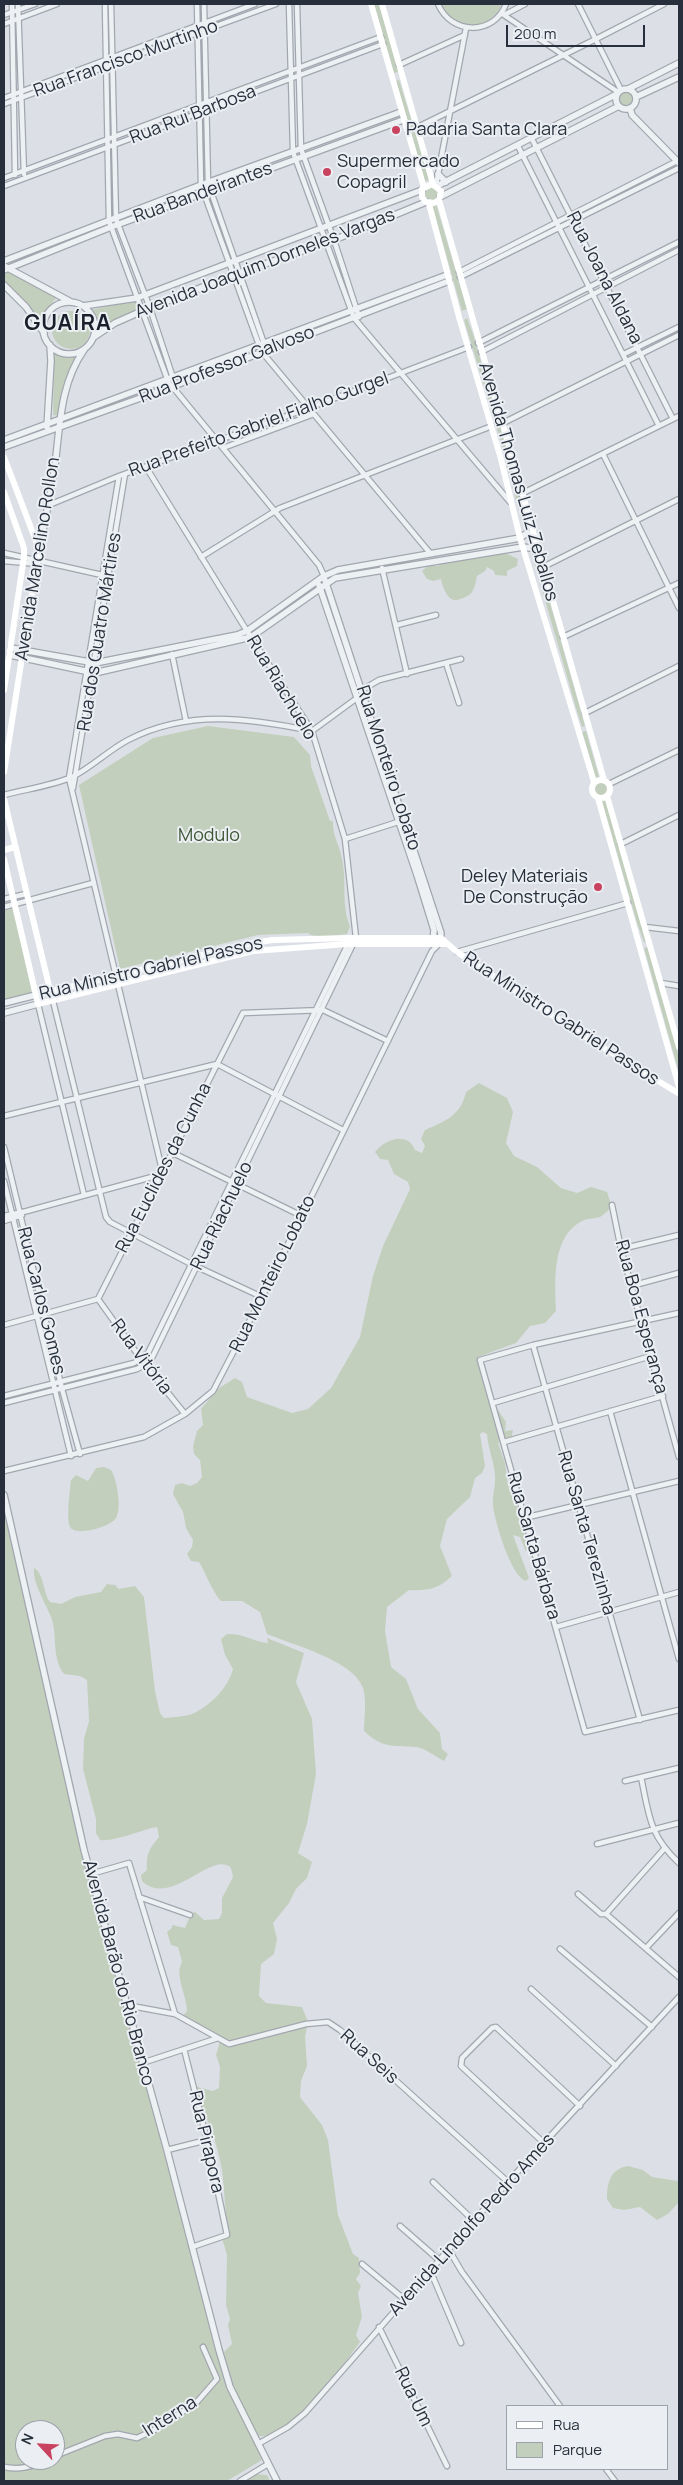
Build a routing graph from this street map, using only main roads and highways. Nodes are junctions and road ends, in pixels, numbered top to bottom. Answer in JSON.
{"nodes":[{"id":1,"x":372,"y":4,"type":"edge"},
{"id":2,"x":382,"y":4,"type":"edge"},
{"id":3,"x":393,"y":79,"type":"junction"},
{"id":4,"x":406,"y":88,"type":"junction"},
{"id":5,"x":439,"y":166,"type":"road end"},
{"id":6,"x":429,"y":167,"type":"junction"},
{"id":7,"x":436,"y":185,"type":"junction"},
{"id":8,"x":423,"y":189,"type":"junction"},
{"id":9,"x":440,"y":199,"type":"junction"},
{"id":10,"x":427,"y":203,"type":"junction"},
{"id":11,"x":459,"y":317,"type":"junction"},
{"id":12,"x":473,"y":327,"type":"junction"},
{"id":13,"x":510,"y":456,"type":"junction"},
{"id":14,"x":4,"y":457,"type":"edge"},
{"id":15,"x":501,"y":459,"type":"junction"},
{"id":16,"x":4,"y":492,"type":"edge"},
{"id":17,"x":25,"y":512,"type":"junction"},
{"id":18,"x":13,"y":518,"type":"junction"},
{"id":19,"x":7,"y":647,"type":"edge"},
{"id":20,"x":7,"y":655,"type":"edge"},
{"id":21,"x":4,"y":690,"type":"edge"},
{"id":22,"x":589,"y":728,"type":"junction"},
{"id":23,"x":579,"y":731,"type":"junction"},
{"id":24,"x":5,"y":743,"type":"edge"},
{"id":25,"x":4,"y":772,"type":"edge"},
{"id":26,"x":594,"y":782,"type":"junction"},
{"id":27,"x":606,"y":782,"type":"junction"},
{"id":28,"x":607,"y":796,"type":"junction"},
{"id":29,"x":598,"y":798,"type":"junction"},
{"id":30,"x":4,"y":799,"type":"edge"},
{"id":31,"x":15,"y":847,"type":"junction"},
{"id":32,"x":4,"y":850,"type":"edge"},
{"id":33,"x":4,"y":859,"type":"edge"},
{"id":34,"x":650,"y":944,"type":"junction"},
{"id":35,"x":641,"y":945,"type":"junction"},
{"id":36,"x":146,"y":973,"type":"junction"},
{"id":37,"x":51,"y":992,"type":"junction"},
{"id":38,"x":36,"y":995,"type":"junction"},
{"id":39,"x":53,"y":1001,"type":"junction"},
{"id":40,"x":679,"y":1045,"type":"edge"},
{"id":41,"x":679,"y":1093,"type":"edge"}],
"edges":[{"from":1,"to":3,"type":"main road","name":"Avenida Thomas Luiz Zeballos"},
{"from":2,"to":4,"type":"main road","name":"Avenida Thomas Luiz Zeballos"},
{"from":3,"to":4,"type":"main road"},
{"from":3,"to":8,"type":"main road","name":"Avenida Thomas Luiz Zeballos"},
{"from":4,"to":6,"type":"main road","name":"Avenida Thomas Luiz Zeballos"},
{"from":5,"to":6,"type":"main road"},
{"from":6,"to":7,"type":"main road","name":"Avenida Thomas Luiz Zeballos"},
{"from":7,"to":8,"type":"main road","name":"Avenida Joaquim Dorneles Vargas"},
{"from":7,"to":9,"type":"main road","name":"Avenida Thomas Luiz Zeballos"},
{"from":8,"to":10,"type":"main road","name":"Avenida Thomas Luiz Zeballos"},
{"from":9,"to":10,"type":"main road","name":"Avenida Joaquim Dorneles Vargas"},
{"from":9,"to":12,"type":"main road","name":"Avenida Thomas Luiz Zeballos"},
{"from":10,"to":11,"type":"main road","name":"Avenida Thomas Luiz Zeballos"},
{"from":11,"to":12,"type":"main road"},
{"from":11,"to":15,"type":"main road","name":"Avenida Thomas Luiz Zeballos"},
{"from":12,"to":13,"type":"main road","name":"Avenida Thomas Luiz Zeballos"},
{"from":13,"to":15,"type":"main road"},
{"from":13,"to":22,"type":"main road","name":"Avenida Thomas Luiz Zeballos"},
{"from":14,"to":17,"type":"main road"},
{"from":15,"to":23,"type":"main road","name":"Avenida Thomas Luiz Zeballos"},
{"from":16,"to":18,"type":"main road"},
{"from":17,"to":18,"type":"main road"},
{"from":17,"to":24,"type":"main road","name":"Avenida Marcelino Rollon"},
{"from":18,"to":19,"type":"main road","name":"Avenida Marcelino Rollon"},
{"from":19,"to":20,"type":"main road","name":"Avenida Marcelino Rollon"},
{"from":20,"to":21,"type":"main road","name":"Avenida Marcelino Rollon"},
{"from":22,"to":23,"type":"main road"},
{"from":22,"to":27,"type":"main road","name":"Avenida Thomas Luiz Zeballos"},
{"from":23,"to":26,"type":"main road","name":"Avenida Thomas Luiz Zeballos"},
{"from":24,"to":25,"type":"main road","name":"Avenida Marcelino Rollon"},
{"from":26,"to":27,"type":"main road"},
{"from":26,"to":29,"type":"main road"},
{"from":27,"to":28,"type":"main road"},
{"from":28,"to":29,"type":"main road"},
{"from":28,"to":34,"type":"main road"},
{"from":29,"to":35,"type":"main road"},
{"from":30,"to":31,"type":"main road"},
{"from":31,"to":32,"type":"main road"},
{"from":31,"to":37,"type":"main road"},
{"from":33,"to":38,"type":"main road"},
{"from":34,"to":35,"type":"main road"},
{"from":34,"to":40,"type":"main road"},
{"from":35,"to":41,"type":"main road"},
{"from":36,"to":37,"type":"main road","name":"Rua Ministro Gabriel Passos"},
{"from":36,"to":39,"type":"main road","name":"Rua Ministro Gabriel Passos"},
{"from":36,"to":41,"type":"main road","name":"Rua Ministro Gabriel Passos"},
{"from":37,"to":38,"type":"main road","name":"Rua Ministro Gabriel Passos"},
{"from":37,"to":39,"type":"main road"},
{"from":38,"to":39,"type":"main road","name":"Rua Ministro Gabriel Passos"}]}
